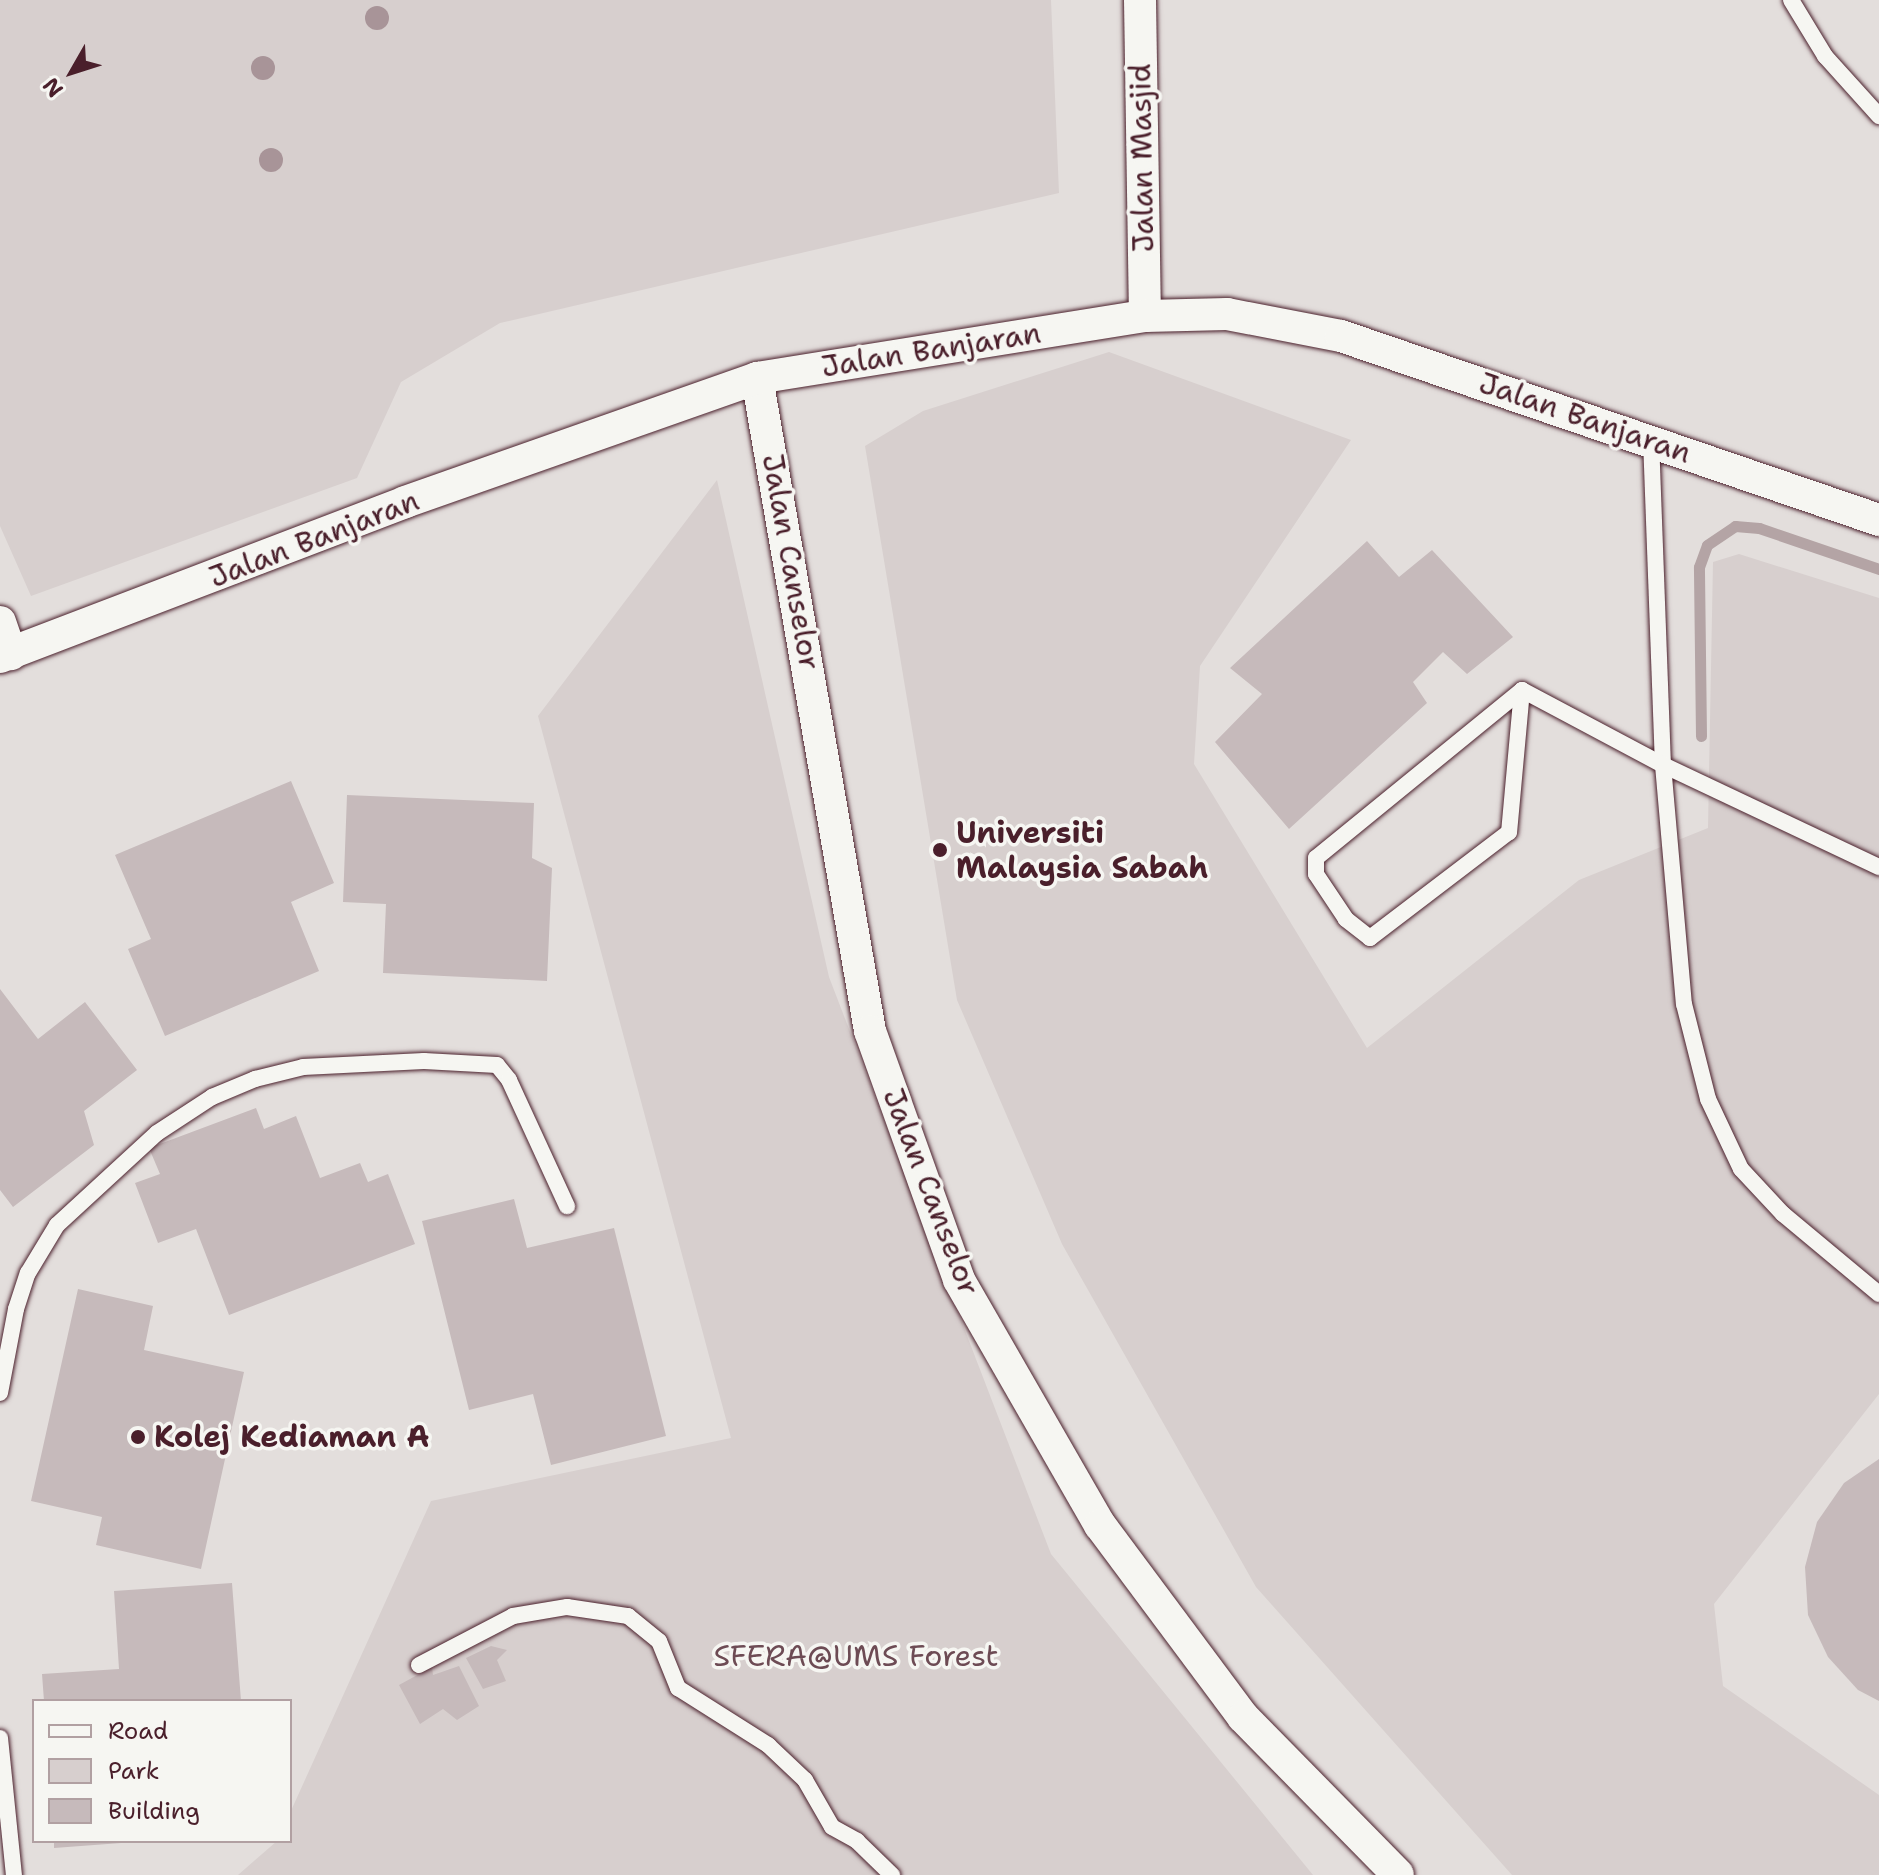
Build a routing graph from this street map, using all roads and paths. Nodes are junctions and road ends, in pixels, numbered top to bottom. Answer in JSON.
{"nodes":[{"id":1,"x":1140,"y":0,"type":"edge"},
{"id":2,"x":1791,"y":0,"type":"edge"},
{"id":3,"x":1879,"y":116,"type":"edge"},
{"id":4,"x":1145,"y":316,"type":"junction"},
{"id":5,"x":757,"y":378,"type":"junction"},
{"id":6,"x":1651,"y":439,"type":"junction"},
{"id":7,"x":1879,"y":520,"type":"edge"},
{"id":8,"x":0,"y":622,"type":"edge"},
{"id":9,"x":5,"y":656,"type":"edge"},
{"id":10,"x":1522,"y":690,"type":"junction"},
{"id":11,"x":1663,"y":765,"type":"junction"},
{"id":12,"x":1879,"y":867,"type":"edge"},
{"id":13,"x":567,"y":1206,"type":"dead end"},
{"id":14,"x":1879,"y":1294,"type":"edge"},
{"id":15,"x":0,"y":1393,"type":"edge"},
{"id":16,"x":419,"y":1665,"type":"dead end"},
{"id":17,"x":0,"y":1738,"type":"edge"},
{"id":18,"x":14,"y":1875,"type":"edge"},
{"id":19,"x":892,"y":1875,"type":"edge"},
{"id":20,"x":1398,"y":1875,"type":"edge"}],
"edges":[{"from":1,"to":4,"type":"street","name":"Jalan Masjid"},
{"from":2,"to":3,"type":"lane"},
{"from":4,"to":5,"type":"street","name":"Jalan Banjaran"},
{"from":4,"to":6,"type":"street","name":"Jalan Banjaran"},
{"from":5,"to":9,"type":"street","name":"Jalan Banjaran"},
{"from":5,"to":20,"type":"street","name":"Jalan Canselor"},
{"from":6,"to":7,"type":"street","name":"Jalan Banjaran"},
{"from":6,"to":11,"type":"lane"},
{"from":8,"to":9,"type":"street"},
{"from":10,"to":10,"type":"lane"},
{"from":10,"to":11,"type":"lane"},
{"from":11,"to":12,"type":"lane"},
{"from":11,"to":14,"type":"lane"},
{"from":13,"to":15,"type":"lane"},
{"from":16,"to":19,"type":"lane"},
{"from":17,"to":18,"type":"lane"}]}
